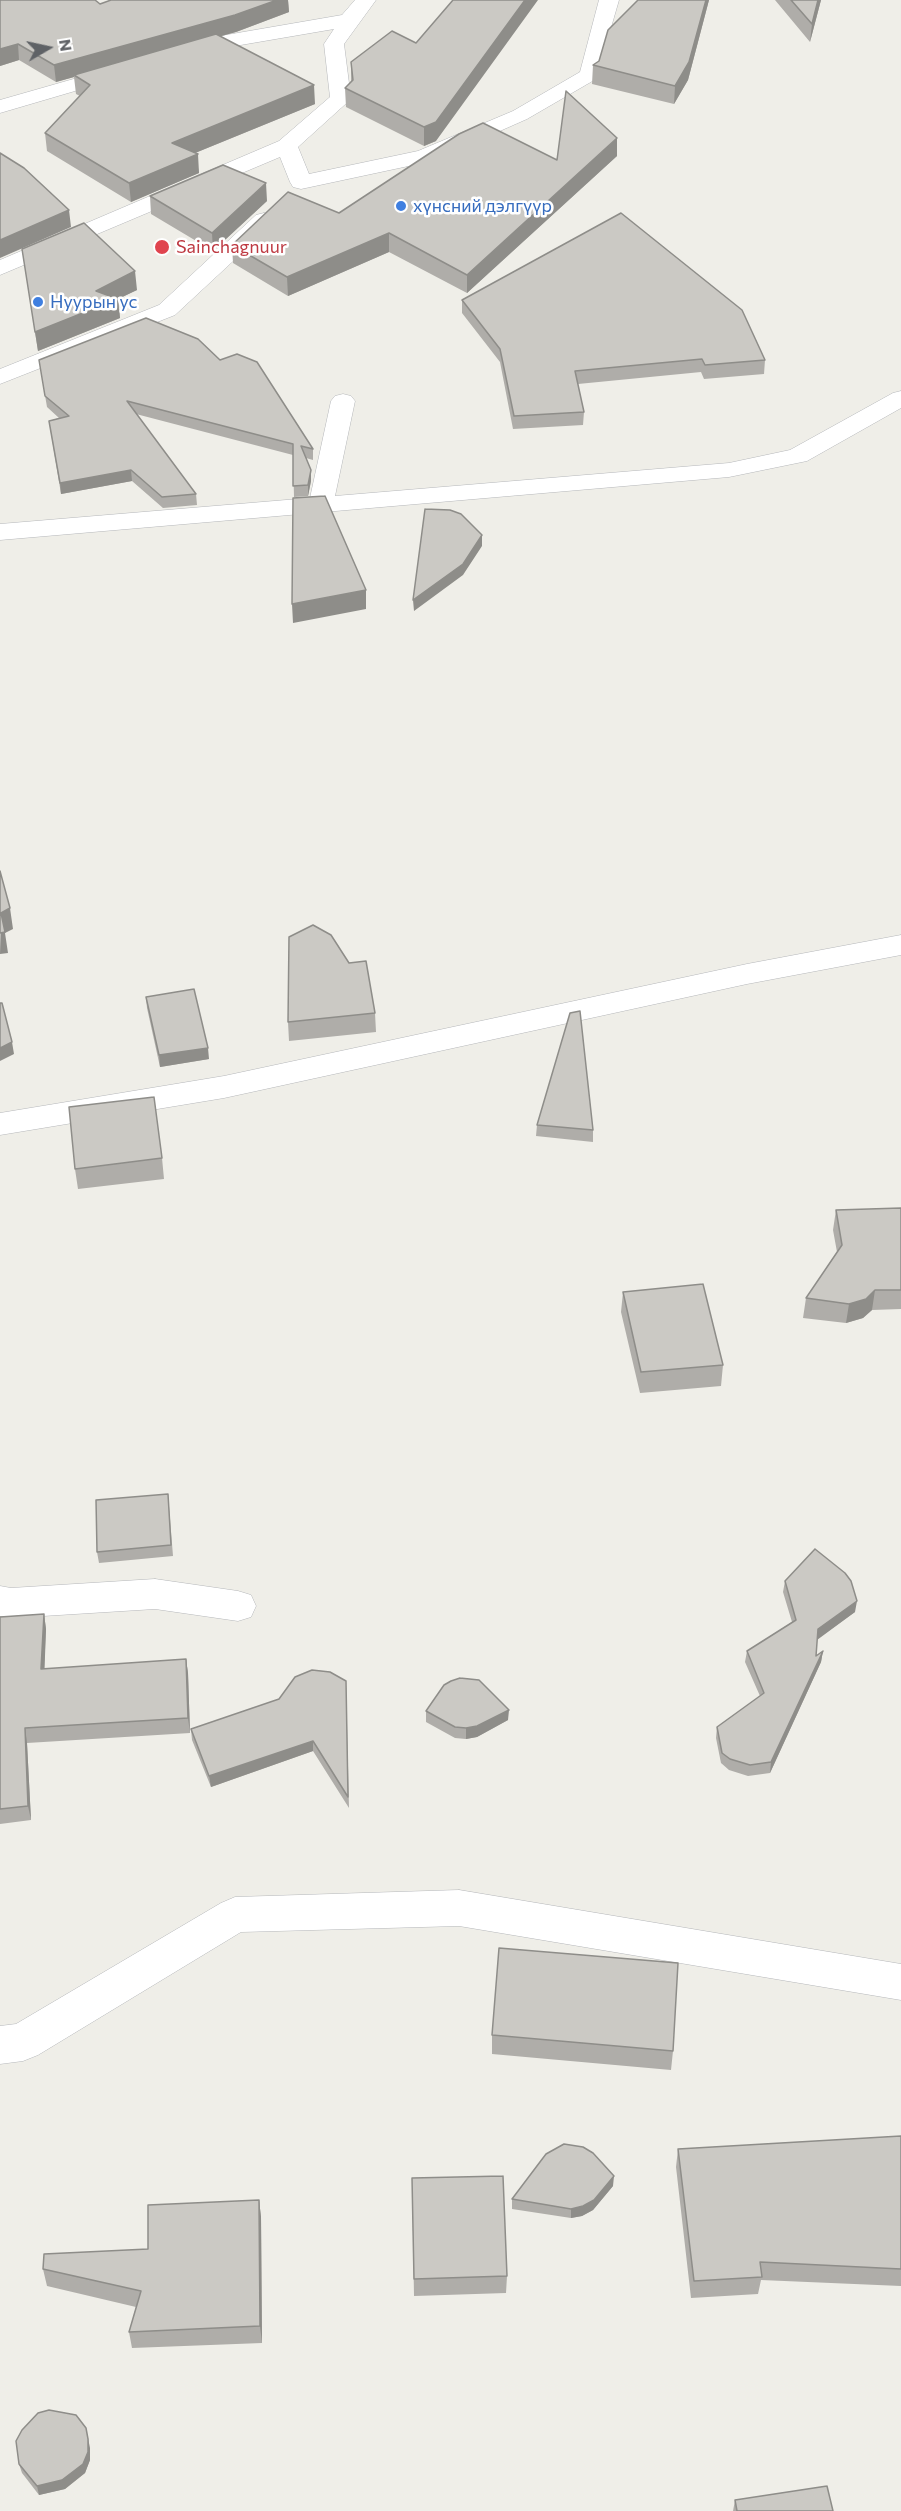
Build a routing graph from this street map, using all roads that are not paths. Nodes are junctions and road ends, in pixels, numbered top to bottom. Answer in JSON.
{"nodes":[{"id":1,"x":366,"y":0,"type":"edge"},
{"id":2,"x":609,"y":0,"type":"edge"},
{"id":3,"x":349,"y":20,"type":"junction"},
{"id":4,"x":171,"y":57,"type":"edge"},
{"id":5,"x":138,"y":67,"type":"edge"},
{"id":6,"x":0,"y":107,"type":"edge"},
{"id":7,"x":287,"y":146,"type":"junction"},
{"id":8,"x":289,"y":195,"type":"junction"},
{"id":9,"x":0,"y":268,"type":"edge"},
{"id":10,"x":0,"y":377,"type":"edge"},
{"id":11,"x":901,"y":398,"type":"edge"},
{"id":12,"x":343,"y":401,"type":"dead end"},
{"id":13,"x":321,"y":505,"type":"junction"},
{"id":14,"x":0,"y":532,"type":"edge"},
{"id":15,"x":901,"y":945,"type":"edge"},
{"id":16,"x":0,"y":1124,"type":"edge"},
{"id":17,"x":0,"y":1601,"type":"edge"},
{"id":18,"x":238,"y":1606,"type":"dead end"},
{"id":19,"x":901,"y":1982,"type":"edge"},
{"id":20,"x":0,"y":2046,"type":"edge"}],
"edges":[{"from":1,"to":3,"type":"street"},
{"from":2,"to":8,"type":"street"},
{"from":3,"to":4,"type":"street"},
{"from":3,"to":7,"type":"street"},
{"from":5,"to":6,"type":"street"},
{"from":7,"to":8,"type":"street"},
{"from":7,"to":9,"type":"street"},
{"from":8,"to":10,"type":"street"},
{"from":11,"to":13,"type":"street"},
{"from":12,"to":13,"type":"street"},
{"from":13,"to":14,"type":"street"},
{"from":15,"to":16,"type":"street"},
{"from":17,"to":18,"type":"street"},
{"from":19,"to":20,"type":"street"}]}
